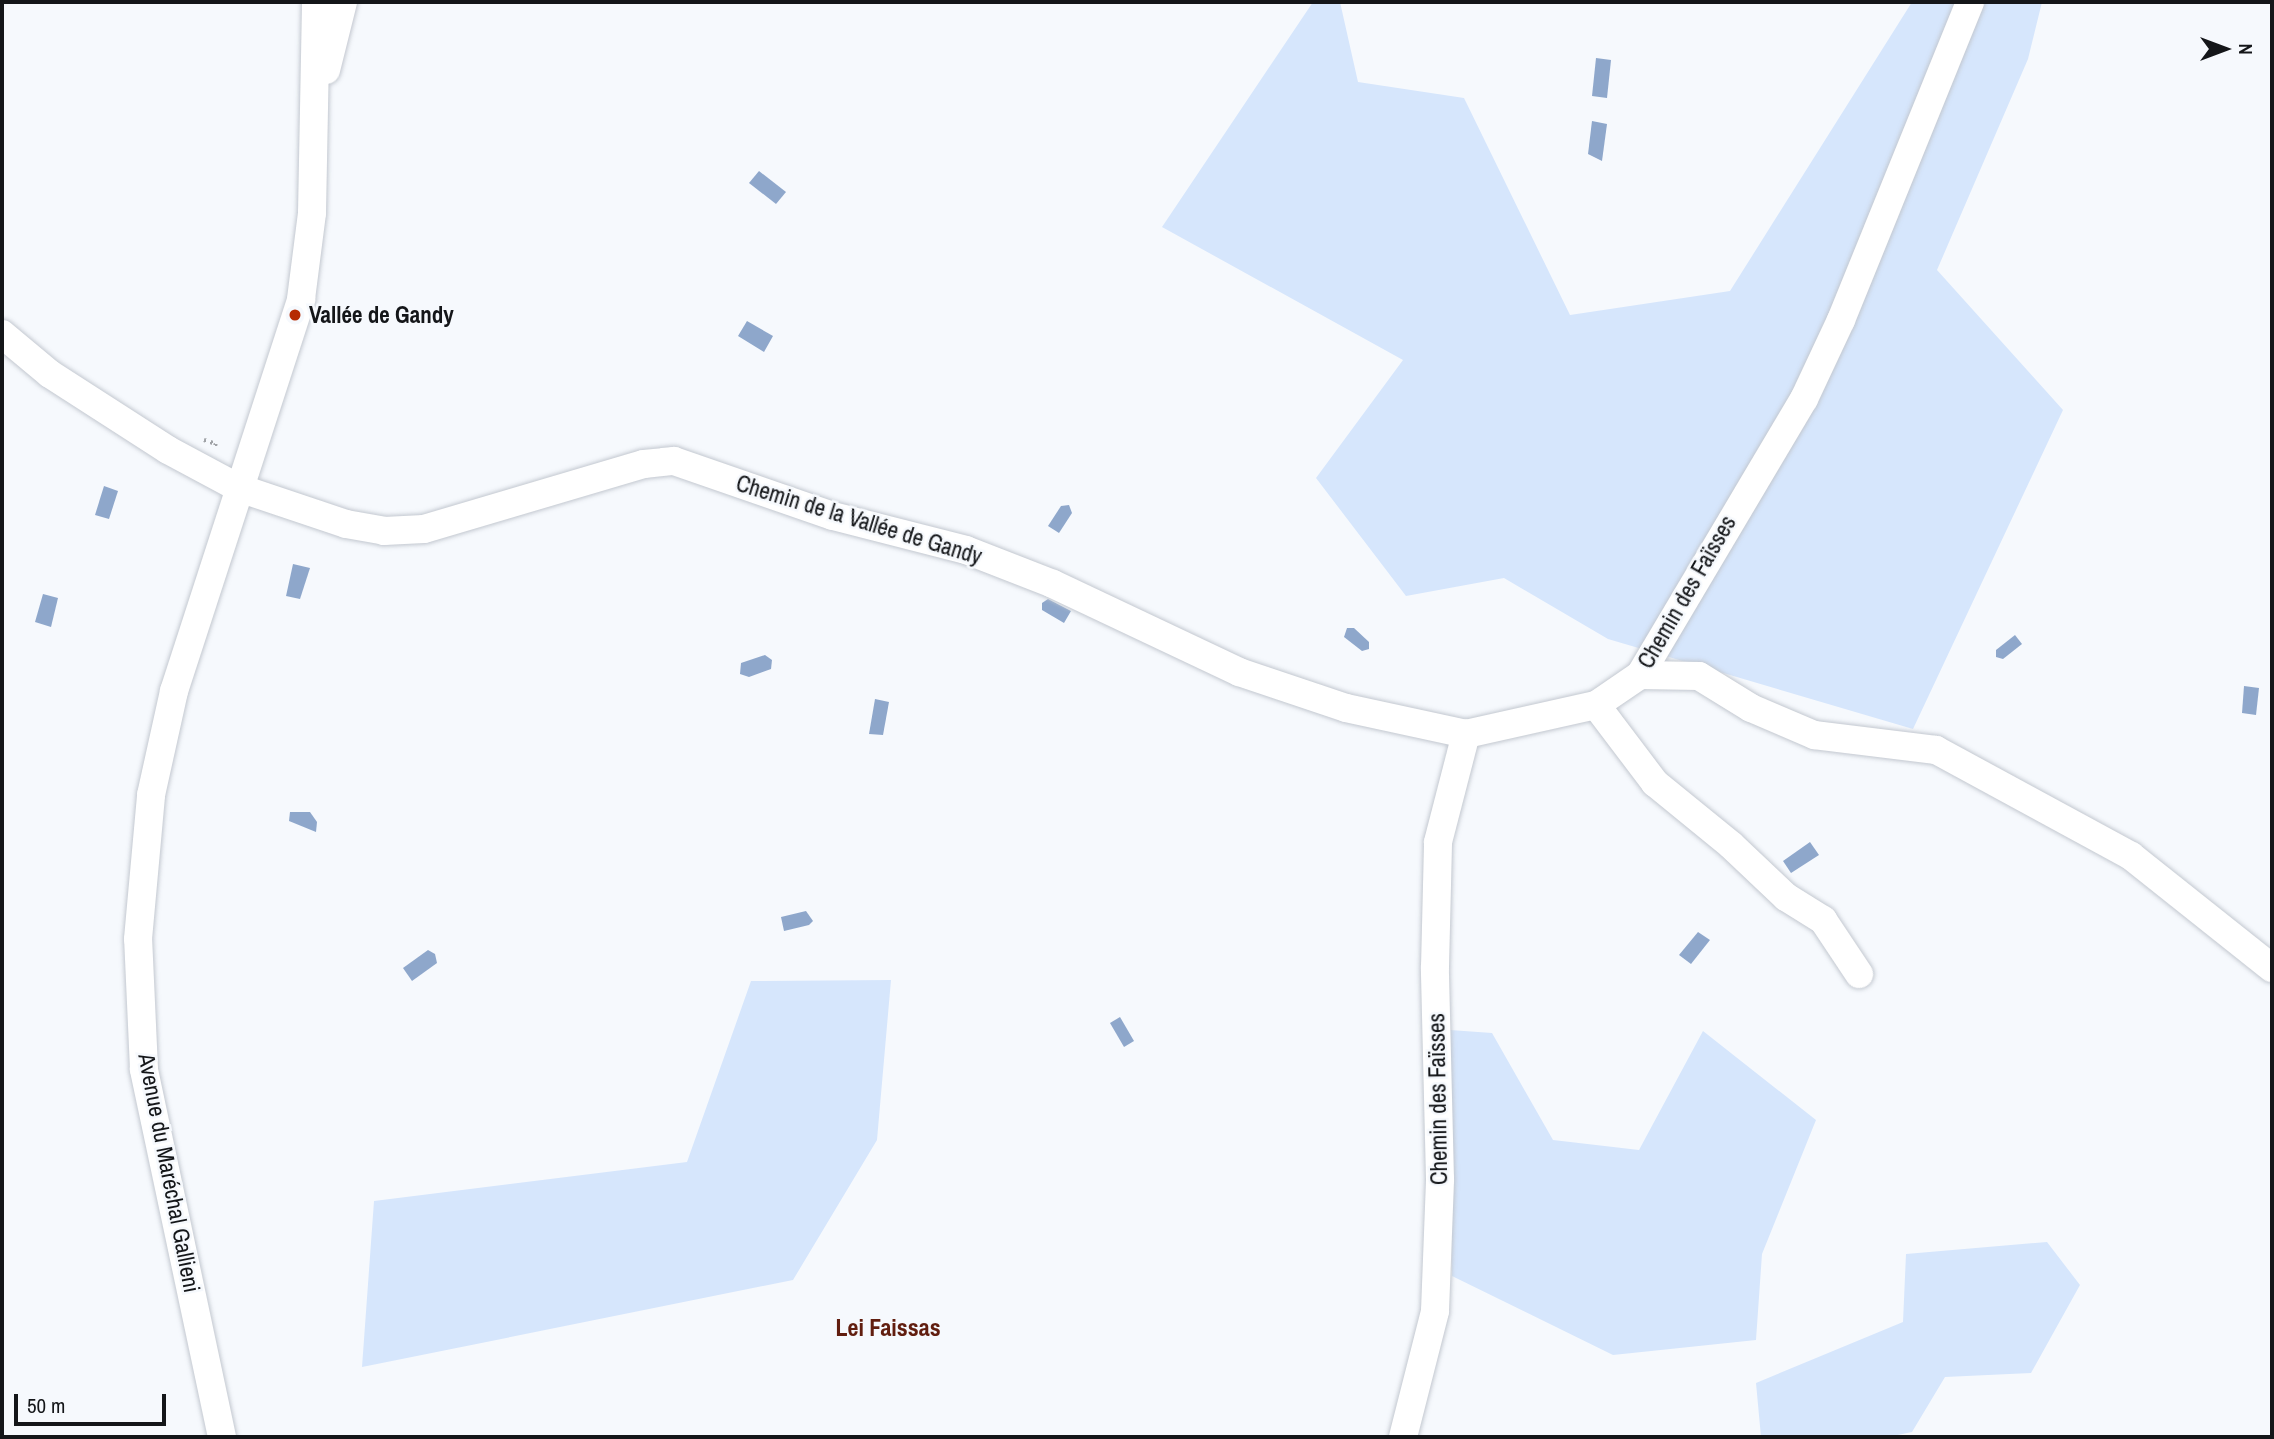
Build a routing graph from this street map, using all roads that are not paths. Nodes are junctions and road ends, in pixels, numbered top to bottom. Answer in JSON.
{"nodes":[{"id":1,"x":316,"y":2,"type":"edge"},
{"id":2,"x":343,"y":2,"type":"edge"},
{"id":3,"x":1970,"y":2,"type":"edge"},
{"id":4,"x":314,"y":116,"type":"junction"},
{"id":5,"x":2,"y":334,"type":"edge"},
{"id":6,"x":239,"y":488,"type":"junction"},
{"id":7,"x":1640,"y":675,"type":"junction"},
{"id":8,"x":1596,"y":705,"type":"junction"},
{"id":9,"x":1466,"y":734,"type":"junction"},
{"id":10,"x":2272,"y":968,"type":"edge"},
{"id":11,"x":1859,"y":974,"type":"dead end"},
{"id":12,"x":222,"y":1437,"type":"edge"},
{"id":13,"x":1403,"y":1437,"type":"edge"}],
"edges":[{"from":1,"to":4,"type":"street"},
{"from":2,"to":4,"type":"street"},
{"from":3,"to":7,"type":"street","name":"Chemin des Faïsses"},
{"from":4,"to":6,"type":"street","name":"Avenue du Maréchal Gallieni"},
{"from":5,"to":6,"type":"street","name":"Chemin de la Vallée de Gandy"},
{"from":6,"to":9,"type":"street","name":"Chemin de la Vallée de Gandy"},
{"from":6,"to":12,"type":"street","name":"Avenue du Maréchal Gallieni"},
{"from":7,"to":8,"type":"street","name":"Chemin des Faïsses"},
{"from":7,"to":10,"type":"street"},
{"from":8,"to":9,"type":"street","name":"Chemin des Faïsses"},
{"from":8,"to":11,"type":"street"},
{"from":9,"to":13,"type":"street","name":"Chemin des Faïsses"}]}
